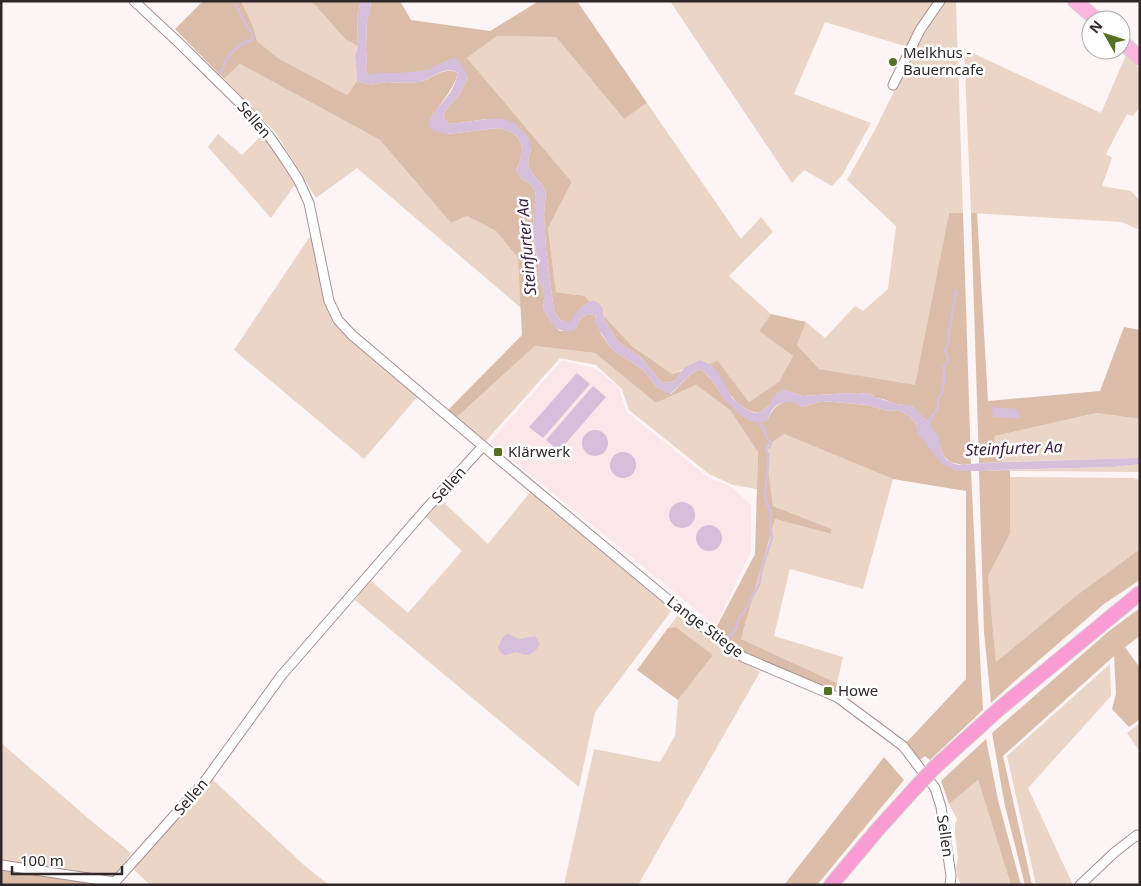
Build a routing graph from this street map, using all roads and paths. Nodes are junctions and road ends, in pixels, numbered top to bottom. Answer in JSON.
{"nodes":[{"id":1,"x":134,"y":1,"type":"edge"},
{"id":2,"x":940,"y":1,"type":"edge"},
{"id":3,"x":1075,"y":1,"type":"edge"},
{"id":4,"x":1085,"y":10,"type":"edge"},
{"id":5,"x":893,"y":85,"type":"dead end"},
{"id":6,"x":483,"y":446,"type":"junction"},
{"id":7,"x":1140,"y":593,"type":"edge"},
{"id":8,"x":935,"y":788,"type":"joint"},
{"id":9,"x":1140,"y":837,"type":"edge"},
{"id":10,"x":1,"y":865,"type":"edge"},
{"id":11,"x":830,"y":885,"type":"edge"},
{"id":12,"x":950,"y":885,"type":"edge"},
{"id":13,"x":1080,"y":885,"type":"edge"}],
"edges":[{"from":1,"to":6,"type":"street","name":"Sellen"},
{"from":2,"to":5,"type":"street"},
{"from":3,"to":4,"type":"main road"},
{"from":6,"to":8,"type":"street","name":"Lange Stiege"},
{"from":6,"to":10,"type":"street","name":"Sellen"},
{"from":7,"to":11,"type":"highway","bridge":true},
{"from":8,"to":12,"type":"street","name":"Sellen"},
{"from":9,"to":13,"type":"street"}]}
